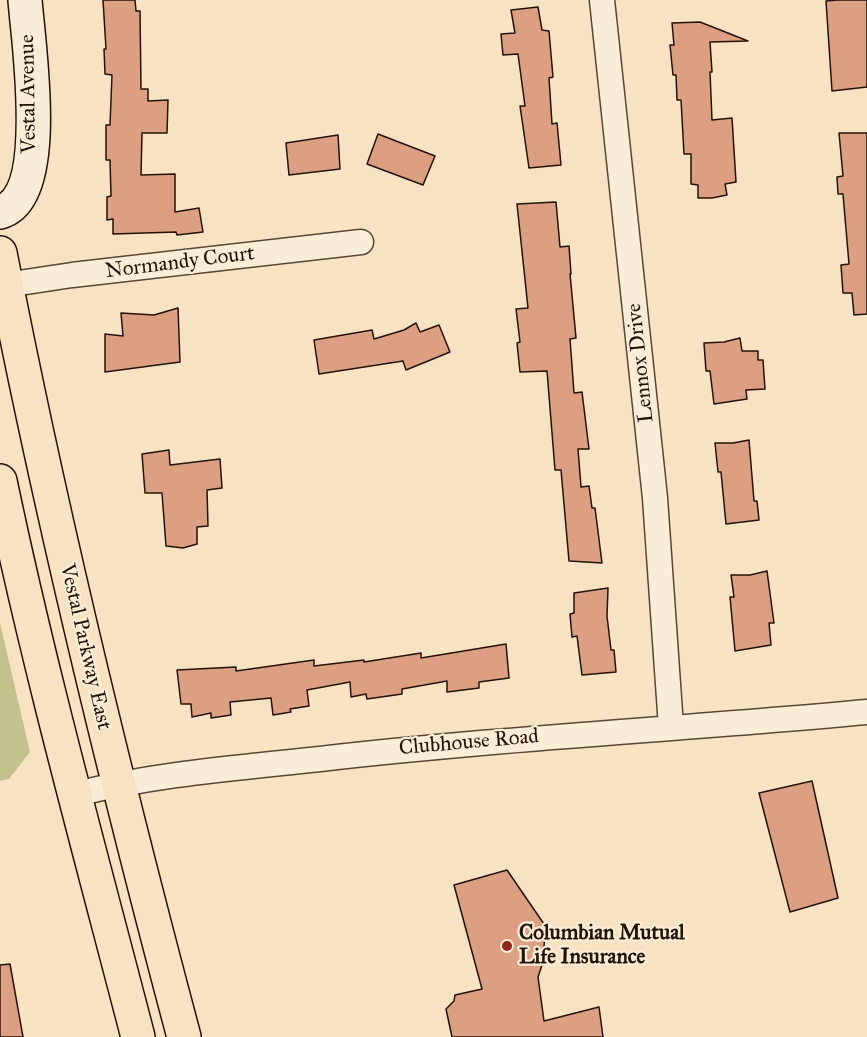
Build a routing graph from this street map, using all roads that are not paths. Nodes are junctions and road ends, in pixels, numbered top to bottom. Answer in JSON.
{"nodes":[{"id":1,"x":25,"y":0,"type":"edge"},
{"id":2,"x":602,"y":0,"type":"edge"},
{"id":3,"x":0,"y":212,"type":"edge"},
{"id":4,"x":361,"y":242,"type":"dead end"},
{"id":5,"x":0,"y":253,"type":"edge"},
{"id":6,"x":3,"y":286,"type":"edge"},
{"id":7,"x":0,"y":481,"type":"edge"},
{"id":8,"x":867,"y":712,"type":"edge"},
{"id":9,"x":671,"y":727,"type":"junction"},
{"id":10,"x":117,"y":784,"type":"junction"},
{"id":11,"x":74,"y":795,"type":"junction"},
{"id":12,"x":138,"y":1037,"type":"edge"},
{"id":13,"x":184,"y":1037,"type":"edge"}],
"edges":[{"from":1,"to":3,"type":"street","name":"Vestal Avenue"},
{"from":2,"to":9,"type":"street","name":"Lennox Drive"},
{"from":4,"to":6,"type":"street","name":"Normandy Court"},
{"from":5,"to":6,"type":"main road","name":"Vestal Parkway East"},
{"from":6,"to":10,"type":"main road","name":"Vestal Parkway East"},
{"from":7,"to":11,"type":"main road"},
{"from":8,"to":9,"type":"street","name":"Clubhouse Road"},
{"from":9,"to":10,"type":"street","name":"Clubhouse Road"},
{"from":10,"to":11,"type":"street","name":"Clubhouse Road"},
{"from":10,"to":13,"type":"main road","name":"Vestal Parkway East"},
{"from":11,"to":12,"type":"main road"}]}
